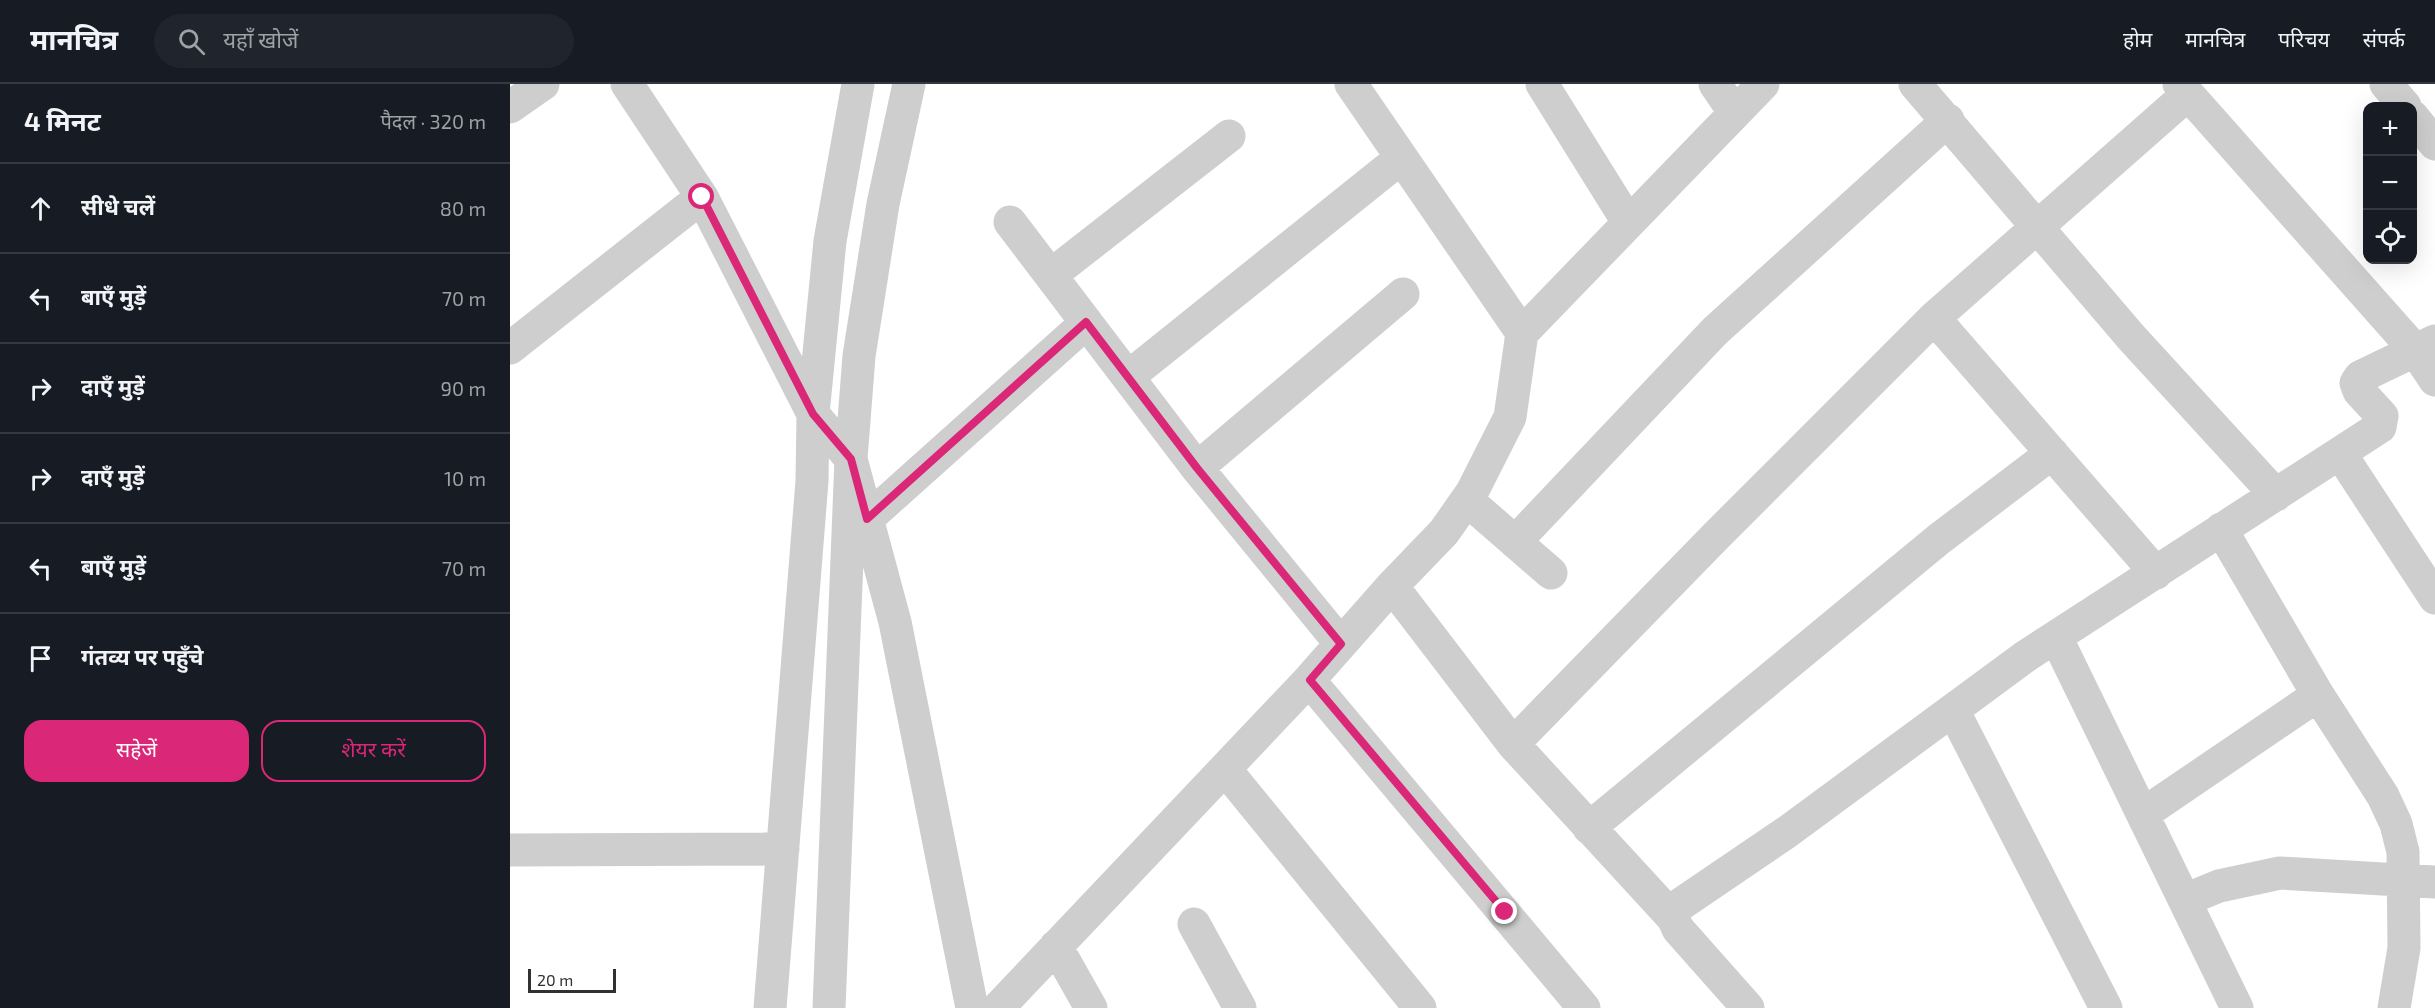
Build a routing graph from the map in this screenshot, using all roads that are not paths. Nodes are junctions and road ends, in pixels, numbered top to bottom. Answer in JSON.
{"nodes":[{"id":1,"x":543,"y":84,"type":"edge"},
{"id":2,"x":627,"y":84,"type":"edge"},
{"id":3,"x":858,"y":84,"type":"edge"},
{"id":4,"x":909,"y":84,"type":"edge"},
{"id":5,"x":1351,"y":84,"type":"edge"},
{"id":6,"x":1542,"y":84,"type":"edge"},
{"id":7,"x":1715,"y":84,"type":"edge"},
{"id":8,"x":1763,"y":84,"type":"edge"},
{"id":9,"x":1915,"y":84,"type":"edge"},
{"id":10,"x":2386,"y":84,"type":"edge"},
{"id":11,"x":2183,"y":89,"type":"edge"},
{"id":12,"x":2402,"y":102,"type":"edge"},
{"id":13,"x":510,"y":107,"type":"edge"},
{"id":14,"x":1734,"y":112,"type":"junction"},
{"id":15,"x":1948,"y":120,"type":"junction"},
{"id":16,"x":2417,"y":122,"type":"edge"},
{"id":17,"x":1229,"y":136,"type":"dead end"},
{"id":18,"x":2435,"y":144,"type":"edge"},
{"id":19,"x":1401,"y":158,"type":"junction"},
{"id":20,"x":702,"y":197,"type":"junction"},
{"id":21,"x":1010,"y":222,"type":"dead end"},
{"id":22,"x":1628,"y":222,"type":"junction"},
{"id":23,"x":2036,"y":227,"type":"junction"},
{"id":24,"x":1051,"y":275,"type":"junction"},
{"id":25,"x":1403,"y":294,"type":"dead end"},
{"id":26,"x":1934,"y":318,"type":"junction"},
{"id":27,"x":1086,"y":322,"type":"junction"},
{"id":28,"x":1522,"y":333,"type":"junction"},
{"id":29,"x":2425,"y":346,"type":"edge"},
{"id":30,"x":510,"y":348,"type":"edge"},
{"id":31,"x":1128,"y":377,"type":"junction"},
{"id":32,"x":2435,"y":380,"type":"edge"},
{"id":33,"x":833,"y":437,"type":"junction"},
{"id":34,"x":2052,"y":453,"type":"junction"},
{"id":35,"x":2340,"y":453,"type":"junction"},
{"id":36,"x":1197,"y":468,"type":"junction"},
{"id":37,"x":2276,"y":495,"type":"junction"},
{"id":38,"x":1467,"y":500,"type":"junction"},
{"id":39,"x":867,"y":519,"type":"junction"},
{"id":40,"x":2221,"y":529,"type":"junction"},
{"id":41,"x":1515,"y":542,"type":"junction"},
{"id":42,"x":1551,"y":573,"type":"dead end"},
{"id":43,"x":2156,"y":573,"type":"junction"},
{"id":44,"x":1392,"y":586,"type":"junction"},
{"id":45,"x":2435,"y":598,"type":"edge"},
{"id":46,"x":2056,"y":637,"type":"junction"},
{"id":47,"x":1341,"y":644,"type":"junction"},
{"id":48,"x":1310,"y":680,"type":"junction"},
{"id":49,"x":2318,"y":695,"type":"junction"},
{"id":50,"x":1953,"y":710,"type":"junction"},
{"id":51,"x":1513,"y":744,"type":"junction"},
{"id":52,"x":1225,"y":769,"type":"junction"},
{"id":53,"x":2143,"y":814,"type":"junction"},
{"id":54,"x":1589,"y":828,"type":"junction"},
{"id":55,"x":783,"y":849,"type":"junction"},
{"id":56,"x":510,"y":850,"type":"edge"},
{"id":57,"x":2419,"y":882,"type":"edge"},
{"id":58,"x":2186,"y":900,"type":"junction"},
{"id":59,"x":1673,"y":918,"type":"junction"},
{"id":60,"x":1194,"y":924,"type":"dead end"},
{"id":61,"x":1056,"y":946,"type":"junction"},
{"id":62,"x":771,"y":1008,"type":"edge"},
{"id":63,"x":829,"y":1008,"type":"edge"},
{"id":64,"x":972,"y":1008,"type":"edge"},
{"id":65,"x":998,"y":1008,"type":"edge"},
{"id":66,"x":1091,"y":1008,"type":"edge"},
{"id":67,"x":1240,"y":1008,"type":"edge"},
{"id":68,"x":1420,"y":1008,"type":"edge"},
{"id":69,"x":1584,"y":1008,"type":"edge"},
{"id":70,"x":1748,"y":1008,"type":"edge"},
{"id":71,"x":2106,"y":1008,"type":"edge"},
{"id":72,"x":2237,"y":1008,"type":"edge"},
{"id":73,"x":2394,"y":1008,"type":"edge"}],
"edges":[{"from":1,"to":13,"type":"street"},
{"from":2,"to":20,"type":"street"},
{"from":3,"to":33,"type":"street"},
{"from":4,"to":33,"type":"street"},
{"from":5,"to":19,"type":"street"},
{"from":6,"to":22,"type":"street"},
{"from":7,"to":14,"type":"street"},
{"from":8,"to":14,"type":"street"},
{"from":9,"to":15,"type":"street"},
{"from":10,"to":12,"type":"street"},
{"from":11,"to":23,"type":"street"},
{"from":11,"to":29,"type":"street"},
{"from":14,"to":22,"type":"street"},
{"from":15,"to":23,"type":"street"},
{"from":15,"to":41,"type":"street"},
{"from":16,"to":18,"type":"street"},
{"from":17,"to":24,"type":"street"},
{"from":19,"to":28,"type":"street"},
{"from":19,"to":31,"type":"street"},
{"from":20,"to":30,"type":"street"},
{"from":20,"to":33,"type":"street"},
{"from":21,"to":24,"type":"street"},
{"from":22,"to":28,"type":"street"},
{"from":23,"to":26,"type":"street"},
{"from":23,"to":37,"type":"street"},
{"from":24,"to":27,"type":"street"},
{"from":25,"to":36,"type":"street"},
{"from":26,"to":34,"type":"street"},
{"from":26,"to":51,"type":"street"},
{"from":27,"to":31,"type":"street"},
{"from":27,"to":39,"type":"street"},
{"from":28,"to":38,"type":"street"},
{"from":29,"to":32,"type":"street"},
{"from":29,"to":35,"type":"street"},
{"from":31,"to":36,"type":"street"},
{"from":33,"to":39,"type":"street"},
{"from":33,"to":55,"type":"street"},
{"from":33,"to":63,"type":"street"},
{"from":34,"to":43,"type":"street"},
{"from":34,"to":54,"type":"street"},
{"from":35,"to":37,"type":"street"},
{"from":35,"to":45,"type":"street"},
{"from":36,"to":47,"type":"street"},
{"from":37,"to":40,"type":"street"},
{"from":38,"to":41,"type":"street"},
{"from":38,"to":44,"type":"street"},
{"from":39,"to":64,"type":"street"},
{"from":40,"to":43,"type":"street"},
{"from":40,"to":49,"type":"street"},
{"from":41,"to":42,"type":"street"},
{"from":43,"to":46,"type":"street"},
{"from":44,"to":47,"type":"street"},
{"from":44,"to":51,"type":"street"},
{"from":46,"to":50,"type":"street"},
{"from":46,"to":53,"type":"street"},
{"from":47,"to":48,"type":"street"},
{"from":48,"to":52,"type":"street"},
{"from":48,"to":69,"type":"street"},
{"from":49,"to":53,"type":"street"},
{"from":49,"to":57,"type":"street"},
{"from":50,"to":59,"type":"street"},
{"from":50,"to":71,"type":"street"},
{"from":51,"to":54,"type":"street"},
{"from":52,"to":61,"type":"street"},
{"from":52,"to":68,"type":"street"},
{"from":53,"to":58,"type":"street"},
{"from":54,"to":59,"type":"street"},
{"from":55,"to":56,"type":"street"},
{"from":55,"to":62,"type":"street"},
{"from":57,"to":58,"type":"street"},
{"from":57,"to":73,"type":"street"},
{"from":58,"to":72,"type":"street"},
{"from":59,"to":70,"type":"street"},
{"from":60,"to":67,"type":"street"},
{"from":61,"to":65,"type":"street"},
{"from":61,"to":66,"type":"street"}]}
